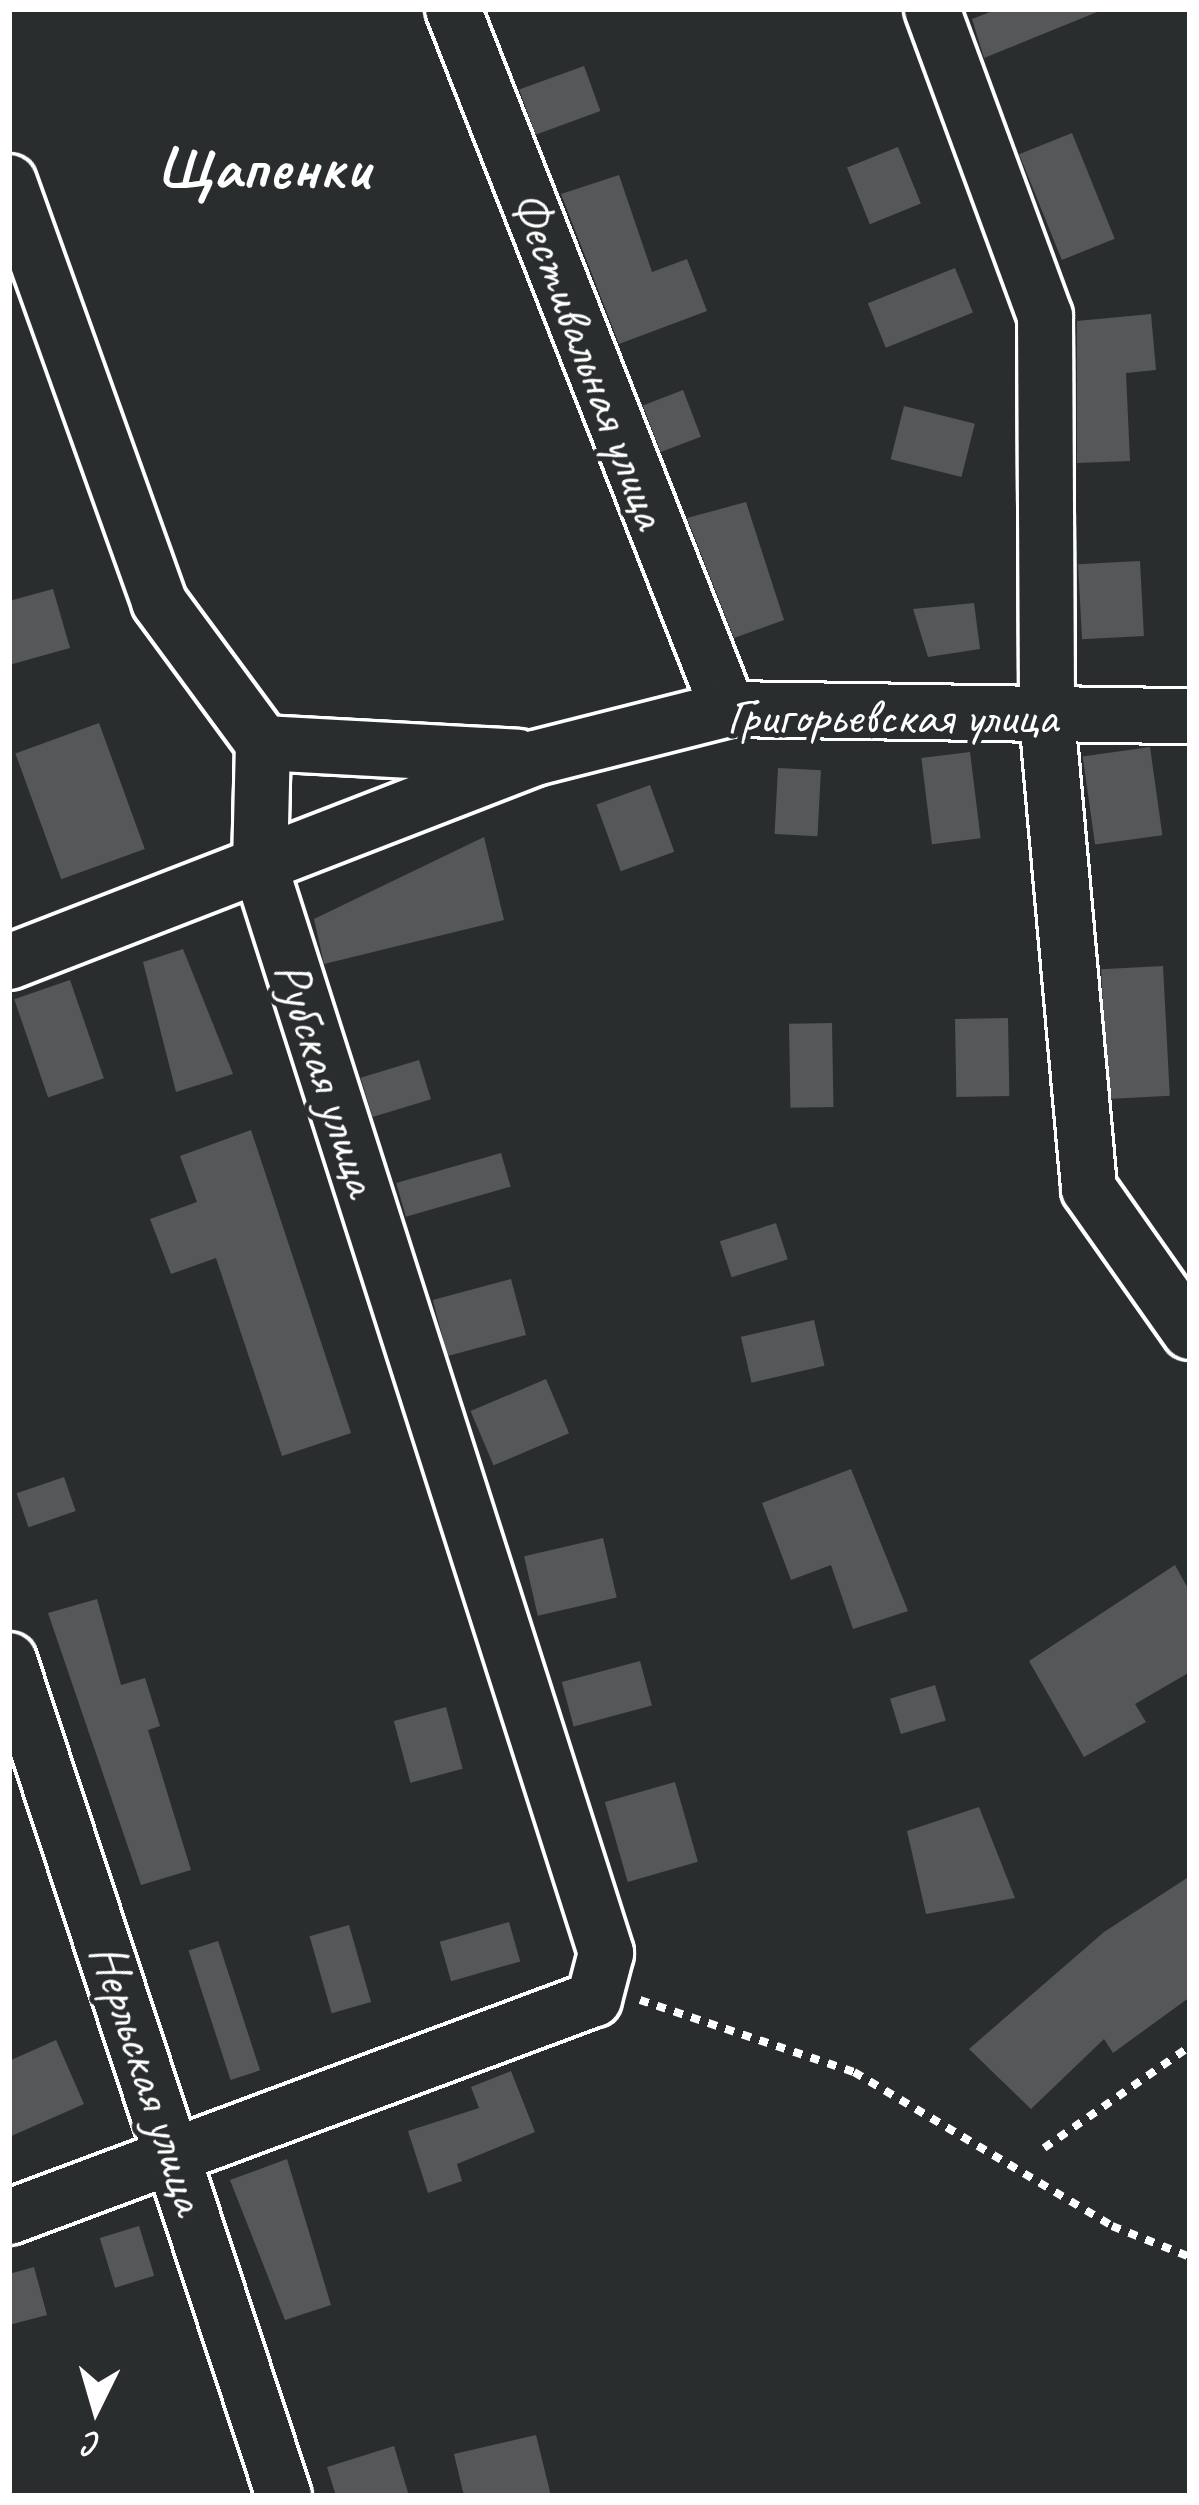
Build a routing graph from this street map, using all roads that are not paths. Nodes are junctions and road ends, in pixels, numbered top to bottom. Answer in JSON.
{"nodes":[{"id":1,"x":453,"y":9,"type":"edge"},
{"id":2,"x":932,"y":9,"type":"edge"},
{"id":3,"x":9,"y":182,"type":"edge"},
{"id":4,"x":728,"y":709,"type":"junction"},
{"id":5,"x":1190,"y":716,"type":"edge"},
{"id":6,"x":1047,"y":717,"type":"junction"},
{"id":7,"x":262,"y":742,"type":"junction"},
{"id":8,"x":535,"y":758,"type":"junction"},
{"id":9,"x":260,"y":866,"type":"junction"},
{"id":10,"x":9,"y":962,"type":"edge"},
{"id":11,"x":1190,"y":1332,"type":"edge"},
{"id":12,"x":9,"y":1660,"type":"edge"},
{"id":13,"x":175,"y":2154,"type":"junction"},
{"id":14,"x":9,"y":2217,"type":"edge"},
{"id":15,"x":284,"y":2496,"type":"edge"}],
"edges":[{"from":1,"to":4,"type":"street","name":"Фестивальная улица"},
{"from":2,"to":6,"type":"street"},
{"from":3,"to":7,"type":"street"},
{"from":4,"to":6,"type":"street","name":"Григорьевская улица"},
{"from":4,"to":8,"type":"street","name":"Григорьевская улица"},
{"from":5,"to":6,"type":"street","name":"Григорьевская улица"},
{"from":6,"to":11,"type":"street"},
{"from":7,"to":8,"type":"street"},
{"from":7,"to":9,"type":"street","name":"Рубская улица"},
{"from":8,"to":9,"type":"street","name":"Григорьевская улица"},
{"from":9,"to":10,"type":"street","name":"Григорьевская улица"},
{"from":9,"to":13,"type":"street","name":"Рубская улица"},
{"from":12,"to":13,"type":"street","name":"Нерльская улица"},
{"from":13,"to":14,"type":"street"},
{"from":13,"to":15,"type":"street","name":"Нерльская улица"}]}
